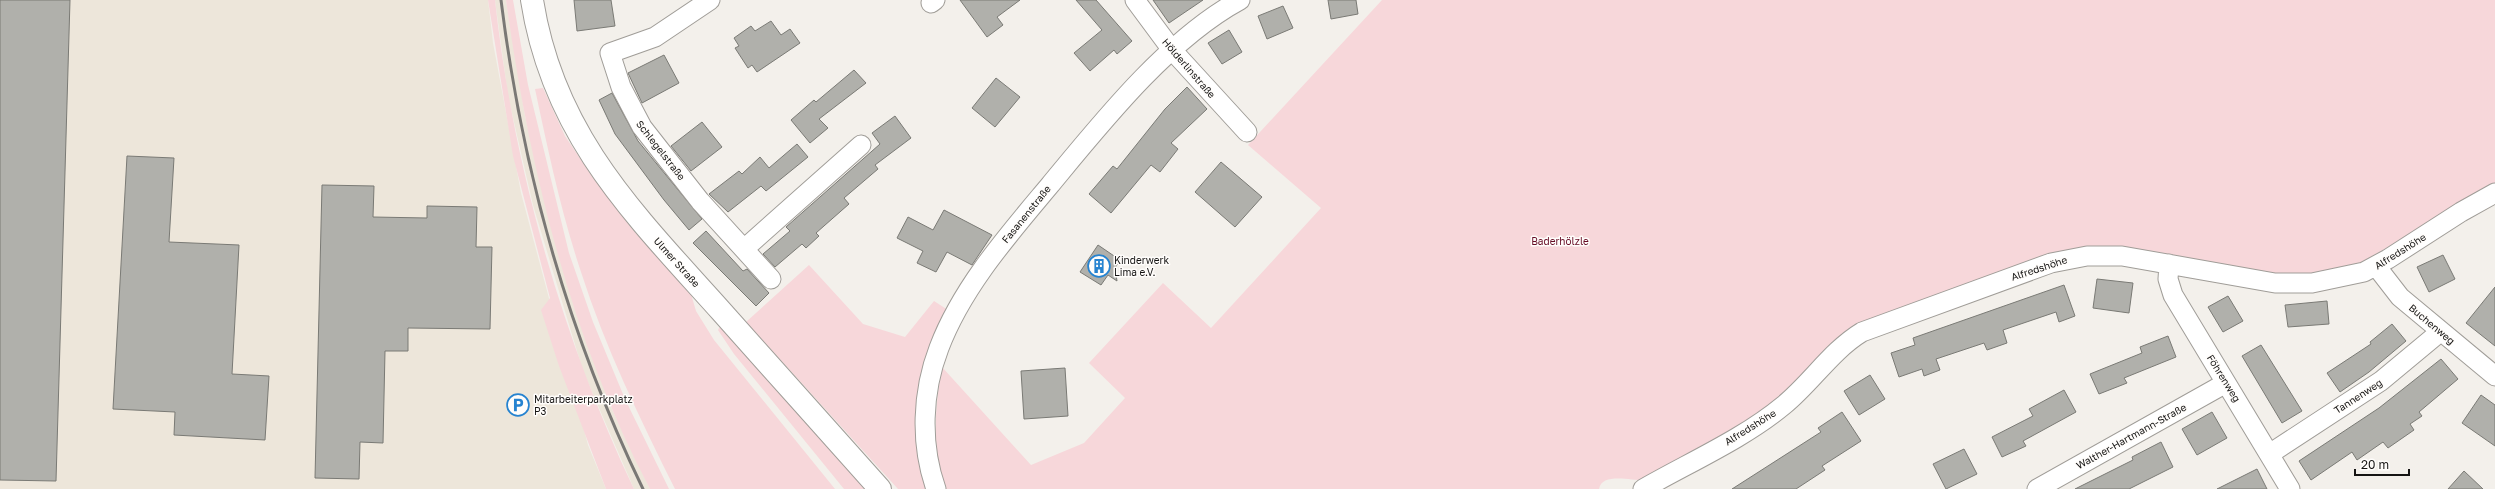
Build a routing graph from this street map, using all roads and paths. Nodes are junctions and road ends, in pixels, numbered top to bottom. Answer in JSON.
{"nodes":[{"id":1,"x":532,"y":0,"type":"edge"},
{"id":2,"x":710,"y":0,"type":"edge"},
{"id":3,"x":1135,"y":0,"type":"edge"},
{"id":4,"x":1240,"y":0,"type":"edge"},
{"id":5,"x":1172,"y":50,"type":"junction"},
{"id":6,"x":1247,"y":132,"type":"dead end"},
{"id":7,"x":861,"y":144,"type":"dead end"},
{"id":8,"x":2495,"y":193,"type":"edge"},
{"id":9,"x":744,"y":249,"type":"junction"},
{"id":10,"x":2169,"y":264,"type":"junction"},
{"id":11,"x":2376,"y":266,"type":"junction"},
{"id":12,"x":771,"y":279,"type":"dead end"},
{"id":13,"x":2440,"y":332,"type":"junction"},
{"id":14,"x":2495,"y":376,"type":"edge"},
{"id":15,"x":2226,"y":383,"type":"junction"},
{"id":16,"x":2271,"y":453,"type":"junction"},
{"id":17,"x":880,"y":489,"type":"edge"},
{"id":18,"x":936,"y":489,"type":"edge"},
{"id":19,"x":1643,"y":489,"type":"edge"},
{"id":20,"x":2037,"y":489,"type":"edge"},
{"id":21,"x":2290,"y":489,"type":"edge"}],
"edges":[{"from":1,"to":17,"type":"main road","name":"Ulmer Straße"},
{"from":2,"to":9,"type":"street","name":"Schlegelstraße"},
{"from":3,"to":5,"type":"street","name":"Hölderlinstraße"},
{"from":4,"to":5,"type":"street","name":"Fasanenstraße"},
{"from":5,"to":6,"type":"street","name":"Hölderlinstraße"},
{"from":5,"to":18,"type":"street","name":"Fasanenstraße"},
{"from":7,"to":9,"type":"street"},
{"from":8,"to":11,"type":"street","name":"Alfredshöhe"},
{"from":9,"to":12,"type":"street","name":"Schlegelstraße"},
{"from":10,"to":11,"type":"street","name":"Alfredshöhe"},
{"from":10,"to":15,"type":"street","name":"Föhrenweg"},
{"from":10,"to":19,"type":"street","name":"Alfredshöhe"},
{"from":11,"to":13,"type":"street","name":"Buchenweg"},
{"from":13,"to":14,"type":"street","name":"Buchenweg"},
{"from":13,"to":16,"type":"street","name":"Tannenweg"},
{"from":15,"to":16,"type":"street","name":"Föhrenweg"},
{"from":15,"to":20,"type":"street","name":"Walther-Hartmann-Straße"},
{"from":16,"to":21,"type":"street","name":"Föhrenweg"}]}
